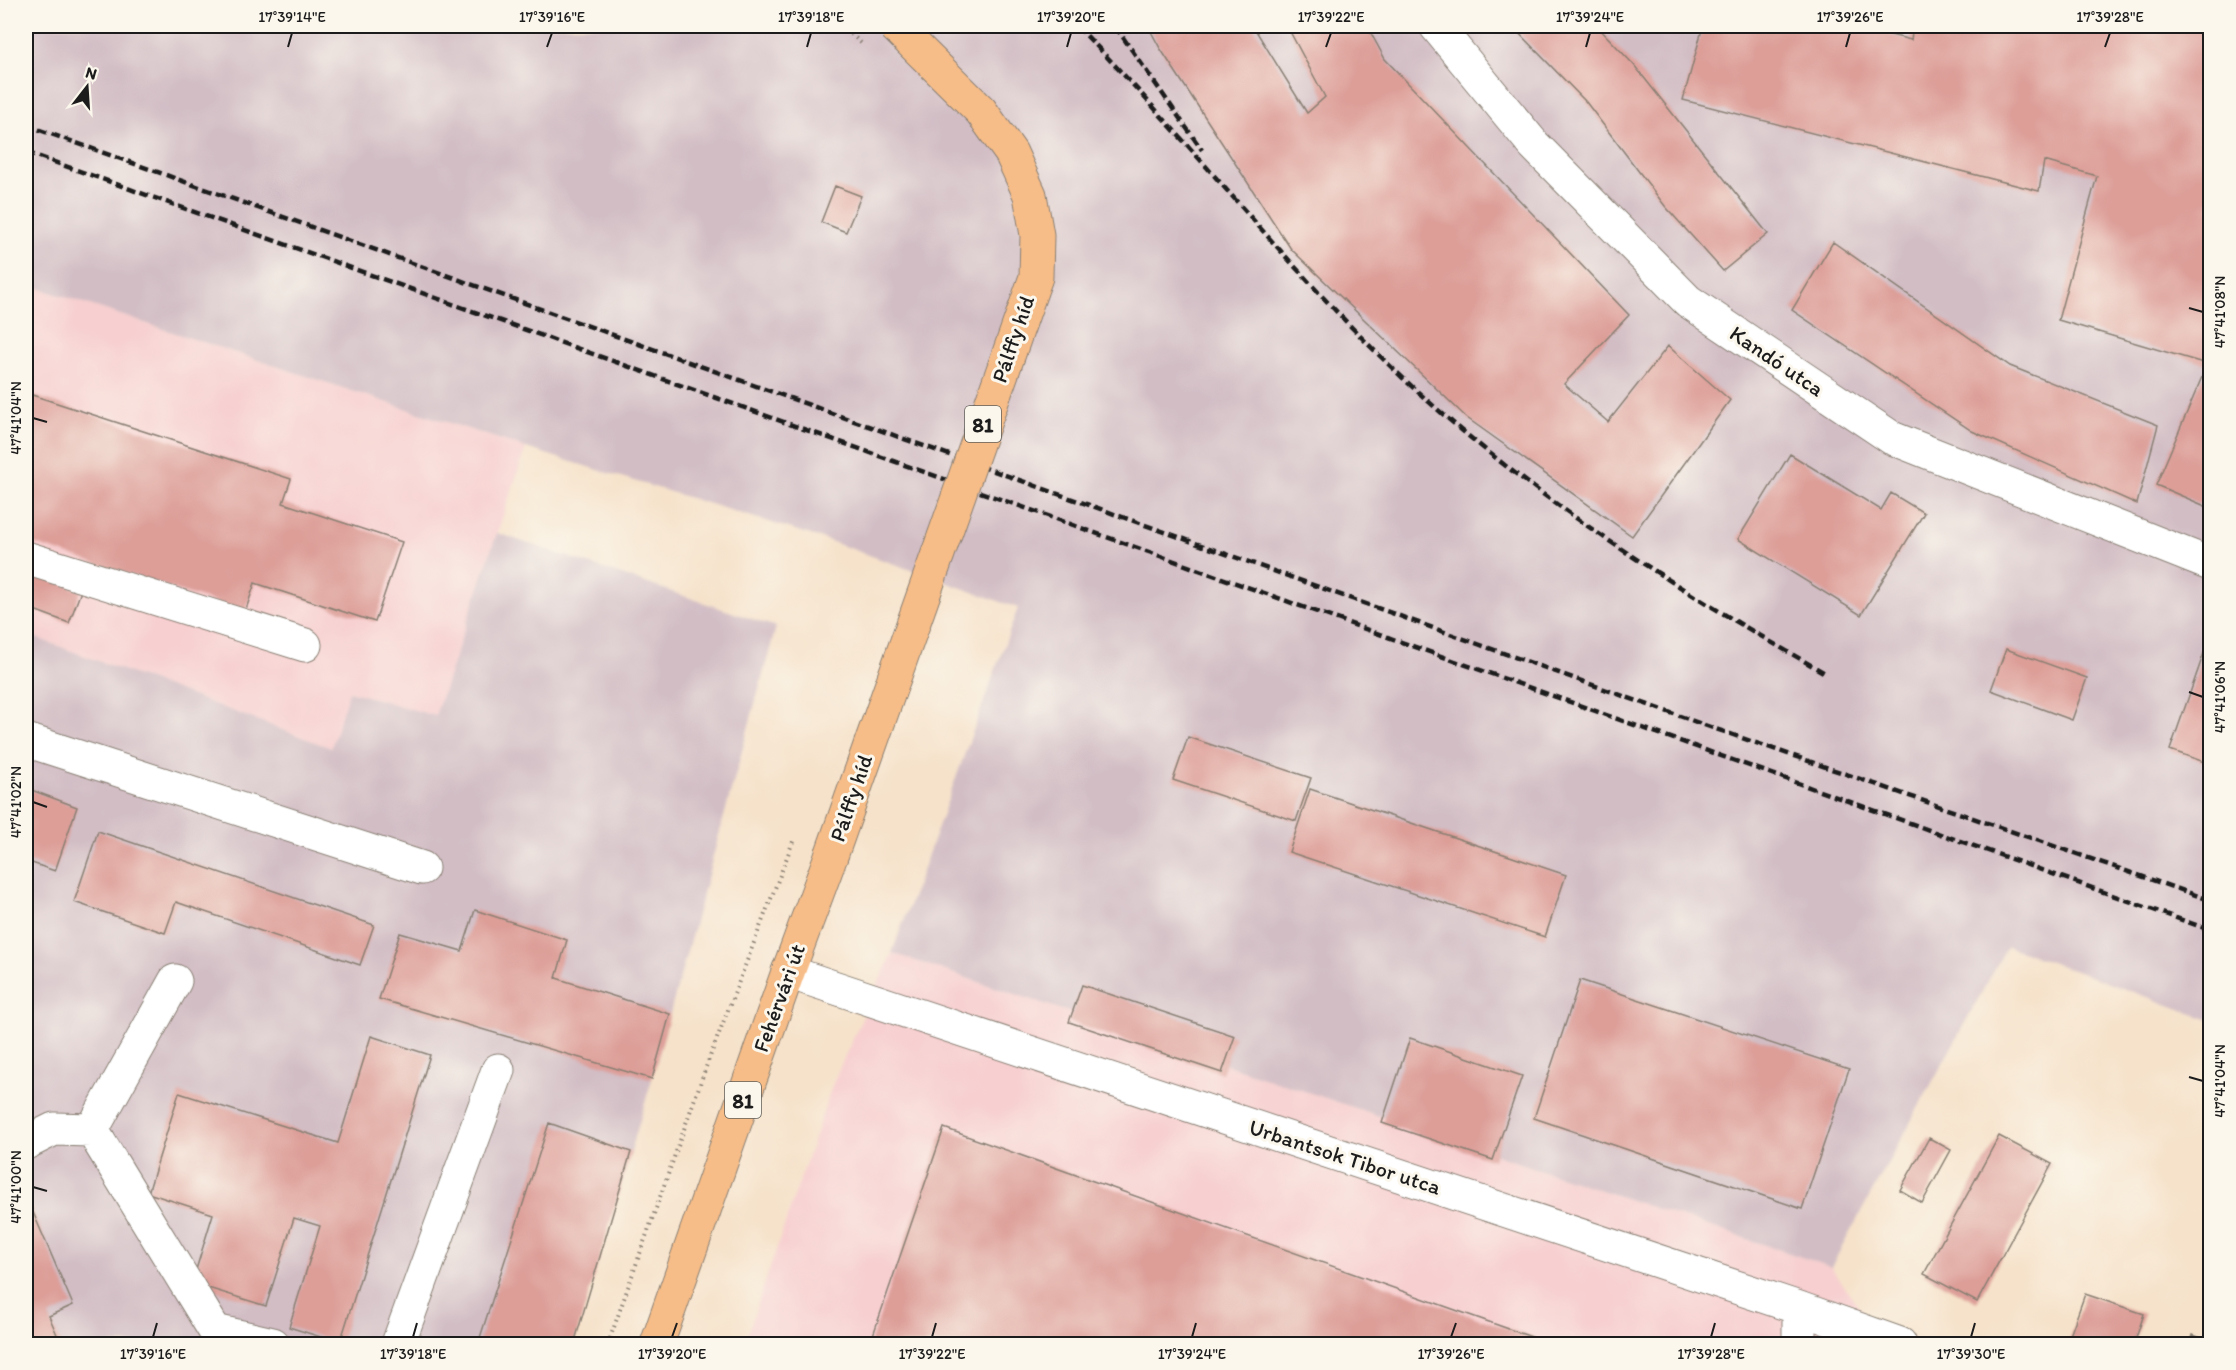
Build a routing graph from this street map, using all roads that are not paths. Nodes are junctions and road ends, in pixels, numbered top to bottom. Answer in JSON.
{"nodes":[{"id":1,"x":895,"y":26,"type":"edge"},
{"id":2,"x":1436,"y":26,"type":"edge"},
{"id":3,"x":26,"y":558,"type":"edge"},
{"id":4,"x":2211,"y":564,"type":"edge"},
{"id":5,"x":304,"y":645,"type":"dead end"},
{"id":6,"x":26,"y":740,"type":"edge"},
{"id":7,"x":831,"y":856,"type":"joint"},
{"id":8,"x":422,"y":868,"type":"dead end"},
{"id":9,"x":788,"y":972,"type":"junction"},
{"id":10,"x":175,"y":981,"type":"dead end"},
{"id":11,"x":498,"y":1070,"type":"dead end"},
{"id":12,"x":92,"y":1130,"type":"junction"},
{"id":13,"x":26,"y":1143,"type":"edge"},
{"id":14,"x":1799,"y":1308,"type":"junction"},
{"id":15,"x":273,"y":1344,"type":"edge"},
{"id":16,"x":398,"y":1344,"type":"edge"},
{"id":17,"x":657,"y":1344,"type":"edge"},
{"id":18,"x":1799,"y":1344,"type":"edge"},
{"id":19,"x":1900,"y":1344,"type":"edge"}],
"edges":[{"from":1,"to":7,"type":"main road","name":"Pálffy híd","number":"81","bridge":true},
{"from":2,"to":4,"type":"street","name":"Kandó utca"},
{"from":3,"to":5,"type":"street"},
{"from":6,"to":8,"type":"street"},
{"from":7,"to":9,"type":"main road","name":"Fehérvári út","number":"81"},
{"from":9,"to":14,"type":"street","name":"Urbantsok Tibor utca"},
{"from":9,"to":17,"type":"main road","name":"Fehérvári út","number":"81"},
{"from":10,"to":12,"type":"street"},
{"from":11,"to":16,"type":"street"},
{"from":12,"to":13,"type":"street"},
{"from":12,"to":15,"type":"street"},
{"from":14,"to":18,"type":"street"},
{"from":14,"to":19,"type":"street","name":"Urbantsok Tibor utca"}]}
